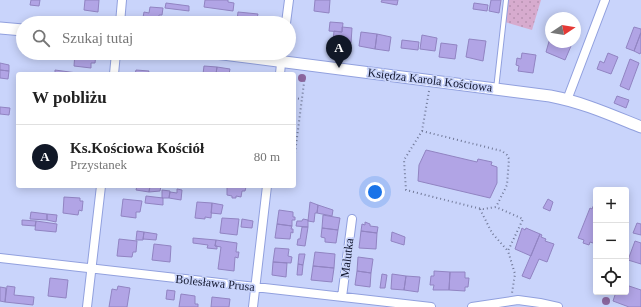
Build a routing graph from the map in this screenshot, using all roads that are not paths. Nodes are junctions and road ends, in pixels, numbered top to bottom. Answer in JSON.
{"nodes":[{"id":1,"x":122,"y":0,"type":"edge"},
{"id":2,"x":289,"y":0,"type":"edge"},
{"id":3,"x":506,"y":0,"type":"edge"},
{"id":4,"x":605,"y":0,"type":"edge"},
{"id":5,"x":121,"y":16,"type":"edge"},
{"id":6,"x":287,"y":16,"type":"edge"},
{"id":7,"x":0,"y":28,"type":"edge"},
{"id":8,"x":16,"y":29,"type":"edge"},
{"id":9,"x":296,"y":59,"type":"edge"},
{"id":10,"x":115,"y":60,"type":"edge"},
{"id":11,"x":282,"y":60,"type":"edge"},
{"id":12,"x":114,"y":72,"type":"edge"},
{"id":13,"x":280,"y":72,"type":"edge"},
{"id":14,"x":496,"y":89,"type":"junction"},
{"id":15,"x":568,"y":100,"type":"junction"},
{"id":16,"x":641,"y":127,"type":"edge"},
{"id":17,"x":101,"y":188,"type":"edge"},
{"id":18,"x":267,"y":188,"type":"edge"},
{"id":19,"x":352,"y":219,"type":"dead end"},
{"id":20,"x":0,"y":258,"type":"edge"},
{"id":21,"x":91,"y":269,"type":"junction"},
{"id":22,"x":255,"y":287,"type":"junction"},
{"id":23,"x":342,"y":297,"type":"junction"},
{"id":24,"x":539,"y":305,"type":"edge"},
{"id":25,"x":87,"y":307,"type":"edge"},
{"id":26,"x":253,"y":307,"type":"edge"},
{"id":27,"x":431,"y":307,"type":"edge"},
{"id":28,"x":472,"y":307,"type":"edge"},
{"id":29,"x":558,"y":307,"type":"edge"}],
"edges":[{"from":1,"to":5,"type":"street"},
{"from":2,"to":6,"type":"street"},
{"from":3,"to":14,"type":"lane"},
{"from":4,"to":15,"type":"street"},
{"from":7,"to":8,"type":"street"},
{"from":9,"to":14,"type":"street","name":"Księdza Karola Kościowa"},
{"from":10,"to":12,"type":"street"},
{"from":11,"to":13,"type":"street"},
{"from":14,"to":15,"type":"street","name":"Księdza Karola Kościowa"},
{"from":15,"to":16,"type":"street","name":"Księdza Karola Kościowa"},
{"from":17,"to":21,"type":"street"},
{"from":18,"to":22,"type":"street"},
{"from":19,"to":23,"type":"street","name":"Malutka"},
{"from":20,"to":21,"type":"street","name":"Bolesława Prusa"},
{"from":21,"to":22,"type":"street","name":"Bolesława Prusa"},
{"from":21,"to":25,"type":"street"},
{"from":22,"to":23,"type":"street","name":"Bolesława Prusa"},
{"from":22,"to":26,"type":"street"},
{"from":23,"to":27,"type":"street","name":"Bolesława Prusa"},
{"from":24,"to":28,"type":"street"},
{"from":24,"to":29,"type":"street"}]}
